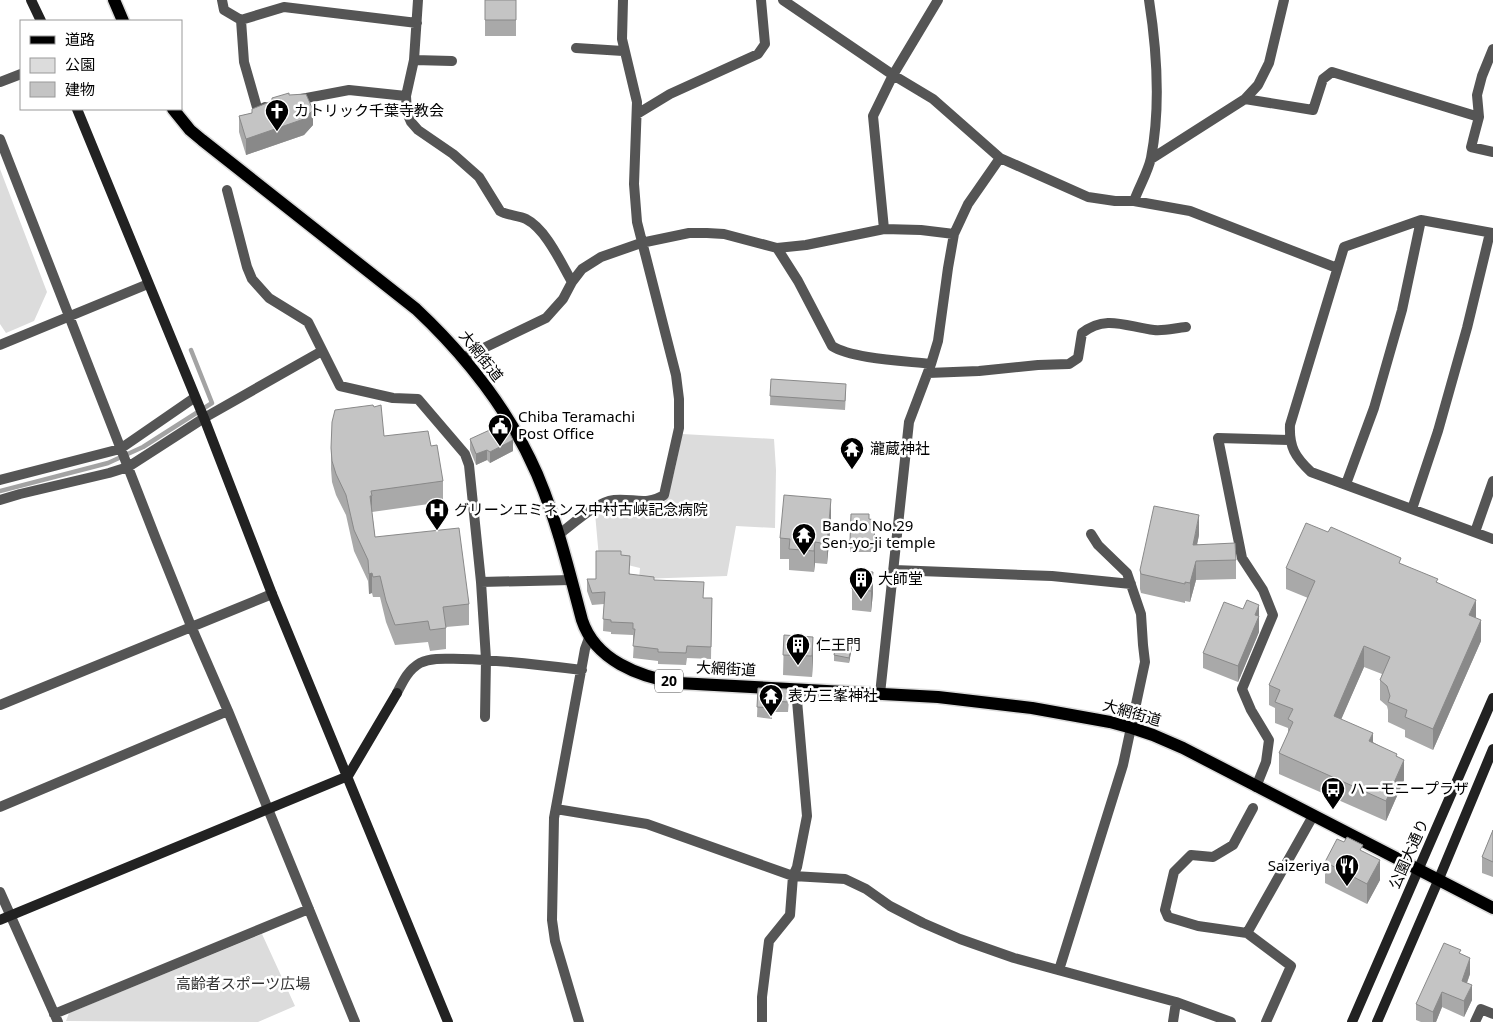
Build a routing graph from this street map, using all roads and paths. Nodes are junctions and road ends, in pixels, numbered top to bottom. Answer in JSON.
{"nodes":[{"id":1,"x":32,"y":0,"type":"edge"},
{"id":2,"x":114,"y":0,"type":"edge"},
{"id":3,"x":222,"y":0,"type":"edge"},
{"id":4,"x":418,"y":0,"type":"edge"},
{"id":5,"x":623,"y":0,"type":"edge"},
{"id":6,"x":761,"y":0,"type":"edge"},
{"id":7,"x":783,"y":0,"type":"edge"},
{"id":8,"x":938,"y":0,"type":"edge"},
{"id":9,"x":1149,"y":0,"type":"edge"},
{"id":10,"x":1284,"y":0,"type":"edge"},
{"id":11,"x":41,"y":20,"type":"edge"},
{"id":12,"x":123,"y":20,"type":"edge"},
{"id":13,"x":241,"y":20,"type":"junction"},
{"id":14,"x":417,"y":23,"type":"junction"},
{"id":15,"x":576,"y":48,"type":"dead end"},
{"id":16,"x":623,"y":51,"type":"junction"},
{"id":17,"x":1492,"y":56,"type":"edge"},
{"id":18,"x":414,"y":60,"type":"junction"},
{"id":19,"x":452,"y":61,"type":"dead end"},
{"id":20,"x":20,"y":74,"type":"edge"},
{"id":21,"x":894,"y":75,"type":"junction"},
{"id":22,"x":0,"y":82,"type":"edge"},
{"id":23,"x":406,"y":96,"type":"junction"},
{"id":24,"x":1245,"y":99,"type":"junction"},
{"id":25,"x":78,"y":110,"type":"edge"},
{"id":26,"x":174,"y":110,"type":"edge"},
{"id":27,"x":637,"y":114,"type":"junction"},
{"id":28,"x":1479,"y":117,"type":"junction"},
{"id":29,"x":0,"y":139,"type":"edge"},
{"id":30,"x":1493,"y":152,"type":"edge"},
{"id":31,"x":1000,"y":158,"type":"junction"},
{"id":32,"x":1151,"y":159,"type":"junction"},
{"id":33,"x":227,"y":190,"type":"dead end"},
{"id":34,"x":1134,"y":200,"type":"junction"},
{"id":35,"x":1421,"y":220,"type":"junction"},
{"id":36,"x":884,"y":230,"type":"junction"},
{"id":37,"x":1491,"y":233,"type":"edge"},
{"id":38,"x":954,"y":234,"type":"junction"},
{"id":39,"x":641,"y":243,"type":"junction"},
{"id":40,"x":777,"y":248,"type":"junction"},
{"id":41,"x":1337,"y":268,"type":"junction"},
{"id":42,"x":572,"y":282,"type":"junction"},
{"id":43,"x":148,"y":284,"type":"junction"},
{"id":44,"x":70,"y":316,"type":"junction"},
{"id":45,"x":1186,"y":326,"type":"dead end"},
{"id":46,"x":0,"y":345,"type":"edge"},
{"id":47,"x":322,"y":351,"type":"junction"},
{"id":48,"x":463,"y":358,"type":"junction"},
{"id":49,"x":930,"y":369,"type":"junction"},
{"id":50,"x":199,"y":408,"type":"junction"},
{"id":51,"x":1289,"y":440,"type":"junction"},
{"id":52,"x":121,"y":451,"type":"junction"},
{"id":53,"x":127,"y":465,"type":"junction"},
{"id":54,"x":0,"y":480,"type":"edge"},
{"id":55,"x":1493,"y":481,"type":"edge"},
{"id":56,"x":1346,"y":484,"type":"junction"},
{"id":57,"x":0,"y":500,"type":"edge"},
{"id":58,"x":1412,"y":509,"type":"junction"},
{"id":59,"x":1475,"y":532,"type":"junction"},
{"id":60,"x":1091,"y":534,"type":"dead end"},
{"id":61,"x":558,"y":535,"type":"junction"},
{"id":62,"x":1493,"y":539,"type":"edge"},
{"id":63,"x":894,"y":570,"type":"junction"},
{"id":64,"x":571,"y":580,"type":"junction"},
{"id":65,"x":481,"y":582,"type":"junction"},
{"id":66,"x":1131,"y":584,"type":"junction"},
{"id":67,"x":272,"y":594,"type":"junction"},
{"id":68,"x":191,"y":626,"type":"junction"},
{"id":69,"x":589,"y":638,"type":"junction"},
{"id":70,"x":486,"y":659,"type":"junction"},
{"id":71,"x":582,"y":670,"type":"junction"},
{"id":72,"x":796,"y":689,"type":"junction"},
{"id":73,"x":880,"y":694,"type":"junction"},
{"id":74,"x":1493,"y":698,"type":"edge"},
{"id":75,"x":0,"y":705,"type":"edge"},
{"id":76,"x":228,"y":711,"type":"junction"},
{"id":77,"x":485,"y":717,"type":"dead end"},
{"id":78,"x":1132,"y":728,"type":"junction"},
{"id":79,"x":1493,"y":749,"type":"edge"},
{"id":80,"x":348,"y":776,"type":"junction"},
{"id":81,"x":1256,"y":787,"type":"junction"},
{"id":82,"x":0,"y":807,"type":"edge"},
{"id":83,"x":1253,"y":808,"type":"dead end"},
{"id":84,"x":556,"y":809,"type":"junction"},
{"id":85,"x":268,"y":810,"type":"junction"},
{"id":86,"x":1313,"y":816,"type":"junction"},
{"id":87,"x":1418,"y":870,"type":"junction"},
{"id":88,"x":793,"y":876,"type":"junction"},
{"id":89,"x":1438,"y":881,"type":"junction"},
{"id":90,"x":0,"y":892,"type":"edge"},
{"id":91,"x":1493,"y":908,"type":"edge"},
{"id":92,"x":309,"y":909,"type":"junction"},
{"id":93,"x":10,"y":916,"type":"junction"},
{"id":94,"x":0,"y":920,"type":"edge"},
{"id":95,"x":1247,"y":933,"type":"junction"},
{"id":96,"x":1059,"y":970,"type":"junction"},
{"id":97,"x":1176,"y":1002,"type":"junction"},
{"id":98,"x":1493,"y":1014,"type":"edge"},
{"id":99,"x":56,"y":1018,"type":"edge"},
{"id":100,"x":355,"y":1022,"type":"edge"},
{"id":101,"x":448,"y":1022,"type":"edge"},
{"id":102,"x":579,"y":1022,"type":"edge"},
{"id":103,"x":762,"y":1022,"type":"edge"},
{"id":104,"x":1173,"y":1022,"type":"edge"},
{"id":105,"x":1231,"y":1022,"type":"edge"},
{"id":106,"x":1266,"y":1022,"type":"edge"},
{"id":107,"x":1352,"y":1022,"type":"edge"},
{"id":108,"x":1377,"y":1022,"type":"edge"},
{"id":109,"x":1475,"y":1022,"type":"edge"}],
"edges":[{"from":1,"to":11,"type":"street"},
{"from":2,"to":12,"type":"main road"},
{"from":3,"to":13,"type":"street"},
{"from":4,"to":14,"type":"street"},
{"from":5,"to":16,"type":"street"},
{"from":6,"to":27,"type":"street"},
{"from":7,"to":21,"type":"street"},
{"from":8,"to":21,"type":"street"},
{"from":9,"to":32,"type":"street"},
{"from":10,"to":24,"type":"street"},
{"from":13,"to":14,"type":"street"},
{"from":13,"to":23,"type":"street"},
{"from":14,"to":18,"type":"street"},
{"from":15,"to":16,"type":"street"},
{"from":16,"to":27,"type":"street"},
{"from":17,"to":28,"type":"street"},
{"from":18,"to":19,"type":"street"},
{"from":18,"to":23,"type":"street"},
{"from":20,"to":22,"type":"street"},
{"from":21,"to":31,"type":"street"},
{"from":21,"to":36,"type":"street"},
{"from":23,"to":42,"type":"street"},
{"from":24,"to":28,"type":"street"},
{"from":24,"to":32,"type":"street"},
{"from":25,"to":43,"type":"street"},
{"from":26,"to":48,"type":"main road","name":"大網街道","number":"20"},
{"from":27,"to":39,"type":"street"},
{"from":28,"to":30,"type":"street"},
{"from":29,"to":44,"type":"street"},
{"from":31,"to":34,"type":"street"},
{"from":31,"to":38,"type":"street"},
{"from":32,"to":34,"type":"street"},
{"from":33,"to":47,"type":"street"},
{"from":34,"to":41,"type":"street"},
{"from":35,"to":37,"type":"street"},
{"from":35,"to":41,"type":"street"},
{"from":35,"to":56,"type":"street"},
{"from":36,"to":38,"type":"street"},
{"from":36,"to":40,"type":"street"},
{"from":37,"to":58,"type":"street"},
{"from":38,"to":49,"type":"street"},
{"from":39,"to":40,"type":"street"},
{"from":39,"to":42,"type":"street"},
{"from":39,"to":61,"type":"street"},
{"from":40,"to":49,"type":"street"},
{"from":41,"to":51,"type":"street"},
{"from":42,"to":48,"type":"street"},
{"from":43,"to":44,"type":"street"},
{"from":43,"to":50,"type":"street"},
{"from":44,"to":46,"type":"street"},
{"from":44,"to":52,"type":"street"},
{"from":45,"to":49,"type":"street"},
{"from":47,"to":50,"type":"street"},
{"from":47,"to":65,"type":"street"},
{"from":48,"to":61,"type":"main road","name":"大網街道","number":"20"},
{"from":49,"to":63,"type":"street"},
{"from":50,"to":52,"type":"street"},
{"from":50,"to":53,"type":"street"},
{"from":50,"to":67,"type":"street"},
{"from":51,"to":56,"type":"street"},
{"from":51,"to":81,"type":"street"},
{"from":52,"to":53,"type":"street"},
{"from":52,"to":54,"type":"street"},
{"from":53,"to":57,"type":"street"},
{"from":53,"to":68,"type":"street"},
{"from":55,"to":59,"type":"street"},
{"from":56,"to":58,"type":"street"},
{"from":58,"to":59,"type":"street"},
{"from":59,"to":62,"type":"street"},
{"from":60,"to":66,"type":"street"},
{"from":61,"to":64,"type":"main road","name":"大網街道","number":"20"},
{"from":63,"to":66,"type":"street"},
{"from":63,"to":73,"type":"street"},
{"from":64,"to":65,"type":"street"},
{"from":64,"to":69,"type":"main road","name":"大網街道","number":"20"},
{"from":65,"to":70,"type":"street"},
{"from":66,"to":78,"type":"street"},
{"from":67,"to":68,"type":"street"},
{"from":67,"to":80,"type":"street"},
{"from":68,"to":75,"type":"street"},
{"from":68,"to":76,"type":"street"},
{"from":69,"to":71,"type":"street"},
{"from":69,"to":72,"type":"main road","name":"大網街道","number":"20"},
{"from":70,"to":71,"type":"street"},
{"from":70,"to":77,"type":"street"},
{"from":70,"to":80,"type":"street"},
{"from":71,"to":84,"type":"street"},
{"from":72,"to":73,"type":"main road","name":"大網街道","number":"20"},
{"from":72,"to":88,"type":"street"},
{"from":73,"to":78,"type":"main road","name":"大網街道","number":"20"},
{"from":74,"to":87,"type":"street","name":"公園大通り"},
{"from":76,"to":82,"type":"street"},
{"from":76,"to":85,"type":"street"},
{"from":78,"to":81,"type":"main road","name":"大網街道","number":"20"},
{"from":78,"to":96,"type":"street"},
{"from":79,"to":89,"type":"street"},
{"from":80,"to":85,"type":"street"},
{"from":80,"to":101,"type":"street"},
{"from":81,"to":86,"type":"main road","name":"大網街道","number":"20"},
{"from":83,"to":95,"type":"street"},
{"from":84,"to":88,"type":"street"},
{"from":84,"to":102,"type":"street"},
{"from":85,"to":92,"type":"street"},
{"from":85,"to":93,"type":"street"},
{"from":86,"to":87,"type":"main road","name":"大網街道","number":"20"},
{"from":86,"to":95,"type":"street"},
{"from":87,"to":89,"type":"main road","name":"大網街道","number":"20"},
{"from":87,"to":107,"type":"street","name":"公園大通り"},
{"from":88,"to":96,"type":"street"},
{"from":88,"to":103,"type":"street"},
{"from":89,"to":91,"type":"main road","name":"大網街道","number":"20"},
{"from":89,"to":108,"type":"street"},
{"from":90,"to":93,"type":"street"},
{"from":92,"to":99,"type":"street"},
{"from":92,"to":100,"type":"street"},
{"from":93,"to":94,"type":"street"},
{"from":93,"to":99,"type":"street"},
{"from":95,"to":106,"type":"street"},
{"from":96,"to":97,"type":"street"},
{"from":97,"to":104,"type":"street"},
{"from":97,"to":105,"type":"street"},
{"from":98,"to":109,"type":"street"}]}
